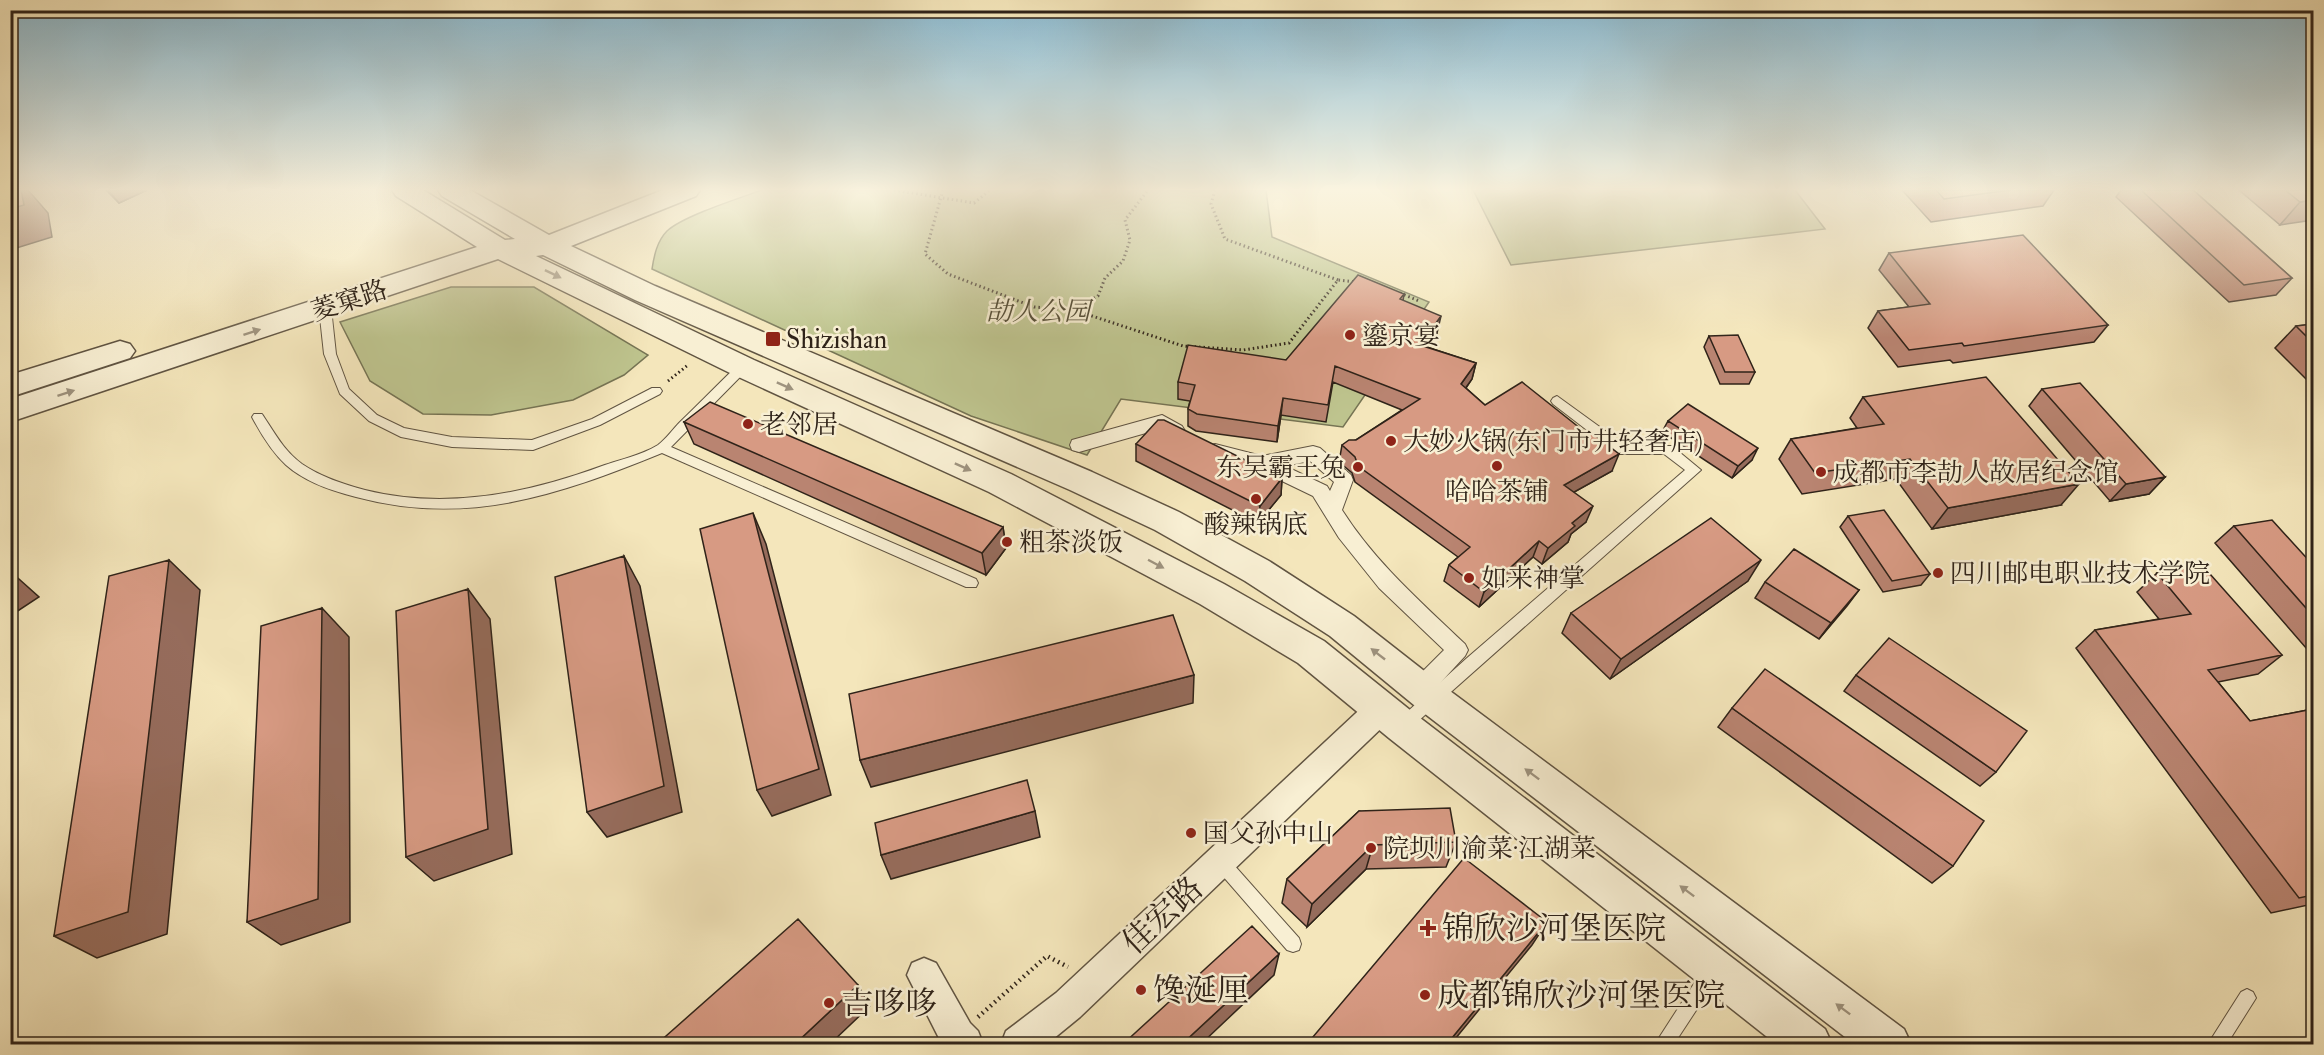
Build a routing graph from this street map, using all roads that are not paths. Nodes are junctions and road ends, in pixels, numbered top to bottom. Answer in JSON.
{"nodes":[{"id":1,"x":509,"y":239,"type":"edge"},
{"id":2,"x":512,"y":239,"type":"edge"},
{"id":3,"x":522,"y":239,"type":"edge"},
{"id":4,"x":524,"y":239,"type":"edge"},
{"id":5,"x":515,"y":242,"type":"junction"},
{"id":6,"x":325,"y":308,"type":"junction"},
{"id":7,"x":743,"y":367,"type":"junction"},
{"id":8,"x":10,"y":386,"type":"edge"},
{"id":9,"x":656,"y":391,"type":"road end"},
{"id":10,"x":1557,"y":401,"type":"dead end"},
{"id":11,"x":10,"y":411,"type":"edge"},
{"id":12,"x":258,"y":417,"type":"dead end"},
{"id":13,"x":1079,"y":445,"type":"dead end"},
{"id":14,"x":662,"y":448,"type":"junction"},
{"id":15,"x":1262,"y":463,"type":"junction"},
{"id":16,"x":1332,"y":511,"type":"junction"},
{"id":17,"x":971,"y":583,"type":"dead end"},
{"id":18,"x":1427,"y":693,"type":"junction"},
{"id":19,"x":1392,"y":718,"type":"junction"},
{"id":20,"x":1220,"y":861,"type":"junction"},
{"id":21,"x":1293,"y":944,"type":"dead end"},
{"id":22,"x":1713,"y":969,"type":"junction"},
{"id":23,"x":924,"y":975,"type":"dead end"},
{"id":24,"x":2247,"y":998,"type":"dead end"},
{"id":25,"x":961,"y":1040,"type":"edge"},
{"id":26,"x":1019,"y":1044,"type":"edge"},
{"id":27,"x":1664,"y":1044,"type":"edge"},
{"id":28,"x":1810,"y":1044,"type":"edge"},
{"id":29,"x":1889,"y":1044,"type":"edge"},
{"id":30,"x":2217,"y":1044,"type":"edge"}],
"edges":[{"from":1,"to":5,"type":"street"},
{"from":2,"to":5,"type":"street"},
{"from":3,"to":5,"type":"street","name":"菱窠路"},
{"from":4,"to":5,"type":"street","name":"菱窠路"},
{"from":5,"to":6,"type":"street","name":"菱窠路"},
{"from":5,"to":7,"type":"street","one_way":true},
{"from":5,"to":8,"type":"street","name":"菱窠路"},
{"from":18,"to":5,"type":"street","one_way":true},
{"from":6,"to":9,"type":"lane"},
{"from":11,"to":6,"type":"street","name":"菱窠路","one_way":true},
{"from":7,"to":14,"type":"lane"},
{"from":7,"to":19,"type":"street","one_way":true},
{"from":10,"to":18,"type":"lane"},
{"from":12,"to":14,"type":"lane"},
{"from":13,"to":15,"type":"street"},
{"from":14,"to":17,"type":"lane"},
{"from":15,"to":16,"type":"street"},
{"from":15,"to":16,"type":"street"},
{"from":16,"to":18,"type":"street"},
{"from":18,"to":19,"type":"lane"},
{"from":29,"to":18,"type":"street","one_way":true},
{"from":19,"to":20,"type":"street","name":"佳宏路"},
{"from":19,"to":22,"type":"street"},
{"from":20,"to":21,"type":"lane"},
{"from":20,"to":26,"type":"street","name":"佳宏路"},
{"from":22,"to":27,"type":"lane"},
{"from":22,"to":28,"type":"street"},
{"from":23,"to":25,"type":"street"},
{"from":24,"to":30,"type":"lane"}]}
